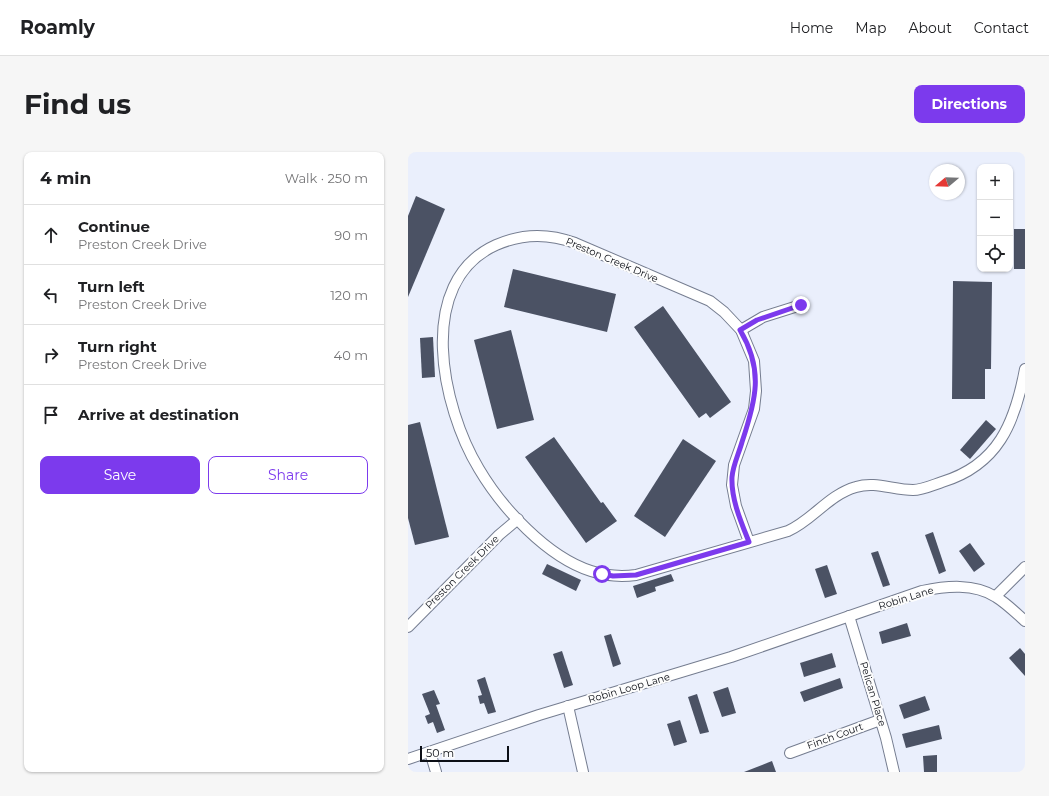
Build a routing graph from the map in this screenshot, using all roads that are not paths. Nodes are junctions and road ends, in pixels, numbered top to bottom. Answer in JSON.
{"nodes":[{"id":1,"x":801,"y":305,"type":"dead end"},
{"id":2,"x":740,"y":330,"type":"junction"},
{"id":3,"x":1025,"y":369,"type":"edge"},
{"id":4,"x":518,"y":519,"type":"junction"},
{"id":5,"x":749,"y":542,"type":"junction"},
{"id":6,"x":1025,"y":567,"type":"edge"},
{"id":7,"x":996,"y":596,"type":"junction"},
{"id":8,"x":849,"y":616,"type":"junction"},
{"id":9,"x":1025,"y":620,"type":"edge"},
{"id":10,"x":408,"y":627,"type":"edge"},
{"id":11,"x":568,"y":706,"type":"junction"},
{"id":12,"x":880,"y":720,"type":"junction"},
{"id":13,"x":430,"y":752,"type":"junction"},
{"id":14,"x":790,"y":753,"type":"dead end"},
{"id":15,"x":408,"y":759,"type":"edge"},
{"id":16,"x":436,"y":772,"type":"edge"},
{"id":17,"x":583,"y":772,"type":"edge"},
{"id":18,"x":894,"y":772,"type":"edge"}],
"edges":[{"from":1,"to":2,"type":"street"},
{"from":2,"to":4,"type":"street","name":"Preston Creek Drive"},
{"from":2,"to":5,"type":"street","name":"Preston Creek Drive"},
{"from":3,"to":5,"type":"street","name":"Preston Creek Drive"},
{"from":4,"to":5,"type":"street","name":"Preston Creek Drive"},
{"from":4,"to":10,"type":"street","name":"Preston Creek Drive"},
{"from":6,"to":7,"type":"street"},
{"from":7,"to":8,"type":"street","name":"Robin Lane"},
{"from":7,"to":9,"type":"street","name":"Robin Lane"},
{"from":8,"to":11,"type":"street","name":"Robin Loop Lane"},
{"from":8,"to":12,"type":"street","name":"Pelican Place"},
{"from":11,"to":13,"type":"street","name":"Robin Loop Lane"},
{"from":11,"to":17,"type":"street"},
{"from":12,"to":14,"type":"street","name":"Finch Court"},
{"from":12,"to":18,"type":"street","name":"Pelican Place"},
{"from":13,"to":15,"type":"street","name":"Robin Loop Lane"},
{"from":13,"to":16,"type":"street"}]}
